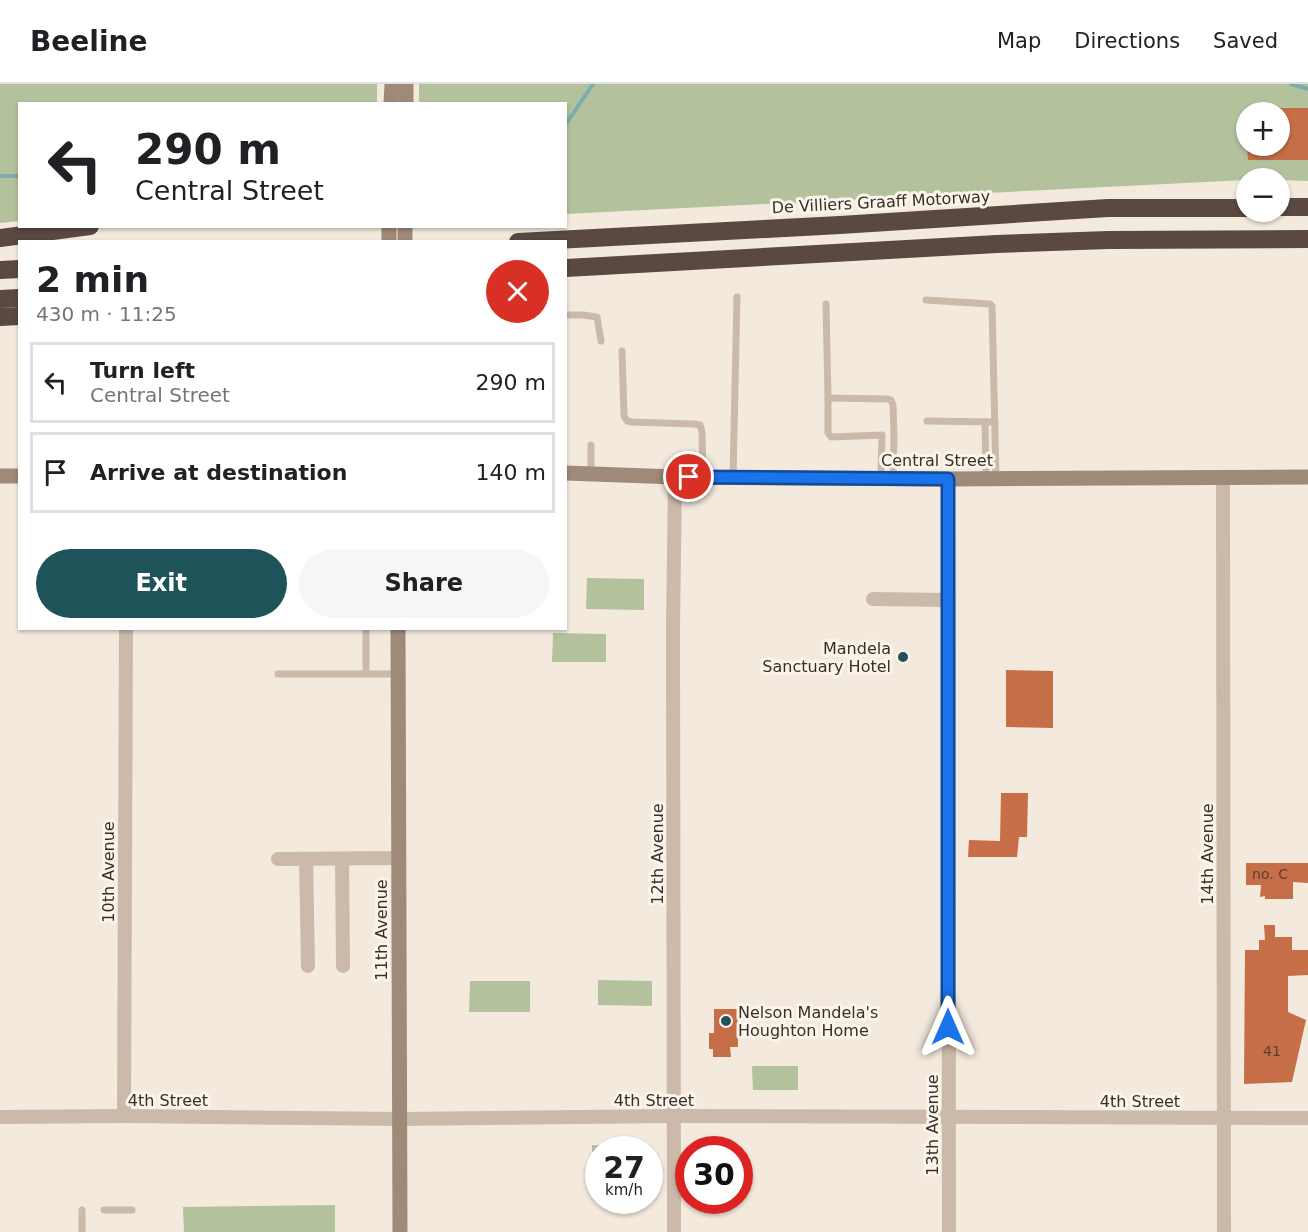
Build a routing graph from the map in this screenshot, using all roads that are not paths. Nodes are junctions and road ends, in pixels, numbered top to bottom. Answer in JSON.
{"nodes":[{"id":1,"x":392,"y":84,"type":"edge"},
{"id":2,"x":406,"y":84,"type":"edge"},
{"id":3,"x":391,"y":102,"type":"edge"},
{"id":4,"x":406,"y":102,"type":"edge"},
{"id":5,"x":1236,"y":207,"type":"edge"},
{"id":6,"x":1290,"y":207,"type":"edge"},
{"id":7,"x":1308,"y":207,"type":"edge"},
{"id":8,"x":75,"y":228,"type":"edge"},
{"id":9,"x":0,"y":238,"type":"edge"},
{"id":10,"x":1308,"y":239,"type":"edge"},
{"id":11,"x":556,"y":240,"type":"edge"},
{"id":12,"x":567,"y":268,"type":"edge"},
{"id":13,"x":18,"y":269,"type":"edge"},
{"id":14,"x":0,"y":270,"type":"edge"},
{"id":15,"x":737,"y":297,"type":"dead end"},
{"id":16,"x":18,"y":298,"type":"edge"},
{"id":17,"x":0,"y":299,"type":"edge"},
{"id":18,"x":926,"y":300,"type":"dead end"},
{"id":19,"x":826,"y":304,"type":"dead end"},
{"id":20,"x":567,"y":315,"type":"edge"},
{"id":21,"x":18,"y":316,"type":"edge"},
{"id":22,"x":0,"y":317,"type":"edge"},
{"id":23,"x":601,"y":341,"type":"dead end"},
{"id":24,"x":622,"y":351,"type":"dead end"},
{"id":25,"x":828,"y":398,"type":"junction"},
{"id":26,"x":927,"y":422,"type":"dead end"},
{"id":27,"x":985,"y":422,"type":"junction"},
{"id":28,"x":995,"y":422,"type":"junction"},
{"id":29,"x":882,"y":435,"type":"junction"},
{"id":30,"x":894,"y":435,"type":"junction"},
{"id":31,"x":591,"y":445,"type":"dead end"},
{"id":32,"x":567,"y":473,"type":"edge"},
{"id":33,"x":591,"y":474,"type":"junction"},
{"id":34,"x":0,"y":476,"type":"edge"},
{"id":35,"x":18,"y":476,"type":"edge"},
{"id":36,"x":675,"y":477,"type":"junction"},
{"id":37,"x":703,"y":477,"type":"junction"},
{"id":38,"x":733,"y":477,"type":"junction"},
{"id":39,"x":1222,"y":477,"type":"junction"},
{"id":40,"x":1308,"y":477,"type":"edge"},
{"id":41,"x":887,"y":478,"type":"junction"},
{"id":42,"x":991,"y":478,"type":"junction"},
{"id":43,"x":948,"y":479,"type":"junction"},
{"id":44,"x":873,"y":599,"type":"dead end"},
{"id":45,"x":948,"y":600,"type":"junction"},
{"id":46,"x":126,"y":630,"type":"edge"},
{"id":47,"x":366,"y":630,"type":"edge"},
{"id":48,"x":398,"y":630,"type":"edge"},
{"id":49,"x":278,"y":674,"type":"dead end"},
{"id":50,"x":366,"y":674,"type":"junction"},
{"id":51,"x":398,"y":674,"type":"junction"},
{"id":52,"x":399,"y":858,"type":"junction"},
{"id":53,"x":278,"y":859,"type":"dead end"},
{"id":54,"x":306,"y":859,"type":"junction"},
{"id":55,"x":342,"y":859,"type":"junction"},
{"id":56,"x":308,"y":966,"type":"dead end"},
{"id":57,"x":344,"y":966,"type":"dead end"},
{"id":58,"x":124,"y":1116,"type":"junction"},
{"id":59,"x":674,"y":1116,"type":"junction"},
{"id":60,"x":0,"y":1117,"type":"edge"},
{"id":61,"x":949,"y":1118,"type":"junction"},
{"id":62,"x":1224,"y":1118,"type":"junction"},
{"id":63,"x":1308,"y":1118,"type":"edge"},
{"id":64,"x":401,"y":1119,"type":"junction"},
{"id":65,"x":82,"y":1210,"type":"dead end"},
{"id":66,"x":104,"y":1210,"type":"dead end"},
{"id":67,"x":132,"y":1210,"type":"dead end"},
{"id":68,"x":82,"y":1232,"type":"edge"},
{"id":69,"x":400,"y":1232,"type":"edge"},
{"id":70,"x":674,"y":1232,"type":"edge"},
{"id":71,"x":949,"y":1232,"type":"edge"},
{"id":72,"x":1224,"y":1232,"type":"edge"}],
"edges":[{"from":1,"to":3,"type":"main road"},
{"from":2,"to":4,"type":"main road"},
{"from":5,"to":11,"type":"highway","name":"De Villiers Graaff Motorway"},
{"from":6,"to":7,"type":"highway"},
{"from":8,"to":9,"type":"highway"},
{"from":10,"to":12,"type":"highway"},
{"from":13,"to":14,"type":"highway"},
{"from":15,"to":38,"type":"lane"},
{"from":16,"to":17,"type":"highway"},
{"from":18,"to":28,"type":"lane"},
{"from":19,"to":25,"type":"lane"},
{"from":20,"to":23,"type":"lane"},
{"from":21,"to":22,"type":"highway"},
{"from":24,"to":37,"type":"lane"},
{"from":25,"to":29,"type":"lane"},
{"from":25,"to":30,"type":"lane"},
{"from":26,"to":27,"type":"lane"},
{"from":27,"to":28,"type":"lane"},
{"from":27,"to":42,"type":"lane"},
{"from":28,"to":42,"type":"lane"},
{"from":29,"to":30,"type":"lane"},
{"from":29,"to":41,"type":"lane"},
{"from":30,"to":41,"type":"lane"},
{"from":31,"to":33,"type":"lane"},
{"from":32,"to":33,"type":"main road","name":"Central Street"},
{"from":33,"to":36,"type":"main road","name":"Central Street"},
{"from":34,"to":35,"type":"main road"},
{"from":36,"to":37,"type":"main road","name":"Central Street"},
{"from":36,"to":59,"type":"street","name":"12th Avenue"},
{"from":37,"to":38,"type":"main road","name":"Central Street"},
{"from":38,"to":41,"type":"main road","name":"Central Street"},
{"from":39,"to":40,"type":"main road","name":"Central Street"},
{"from":39,"to":42,"type":"main road","name":"Central Street"},
{"from":39,"to":62,"type":"street","name":"14th Avenue"},
{"from":41,"to":43,"type":"main road","name":"Central Street"},
{"from":42,"to":43,"type":"main road","name":"Central Street"},
{"from":43,"to":45,"type":"street","name":"13th Avenue"},
{"from":44,"to":45,"type":"street"},
{"from":45,"to":61,"type":"street","name":"13th Avenue"},
{"from":46,"to":58,"type":"street","name":"10th Avenue"},
{"from":47,"to":50,"type":"lane"},
{"from":48,"to":51,"type":"main road","name":"11th Avenue"},
{"from":49,"to":50,"type":"lane"},
{"from":50,"to":51,"type":"lane"},
{"from":51,"to":52,"type":"main road","name":"11th Avenue"},
{"from":52,"to":55,"type":"street"},
{"from":52,"to":64,"type":"main road","name":"11th Avenue"},
{"from":53,"to":54,"type":"street"},
{"from":54,"to":55,"type":"street"},
{"from":54,"to":56,"type":"street"},
{"from":55,"to":57,"type":"street"},
{"from":58,"to":60,"type":"street","name":"4th Street"},
{"from":58,"to":64,"type":"street","name":"4th Street"},
{"from":59,"to":61,"type":"street","name":"4th Street"},
{"from":59,"to":64,"type":"street","name":"4th Street"},
{"from":59,"to":70,"type":"street","name":"12th Avenue"},
{"from":61,"to":62,"type":"street","name":"4th Street"},
{"from":61,"to":71,"type":"street","name":"13th Avenue"},
{"from":62,"to":63,"type":"street","name":"4th Street"},
{"from":62,"to":72,"type":"street","name":"14th Avenue"},
{"from":64,"to":69,"type":"main road","name":"11th Avenue"},
{"from":65,"to":68,"type":"lane"},
{"from":66,"to":67,"type":"lane"}]}
